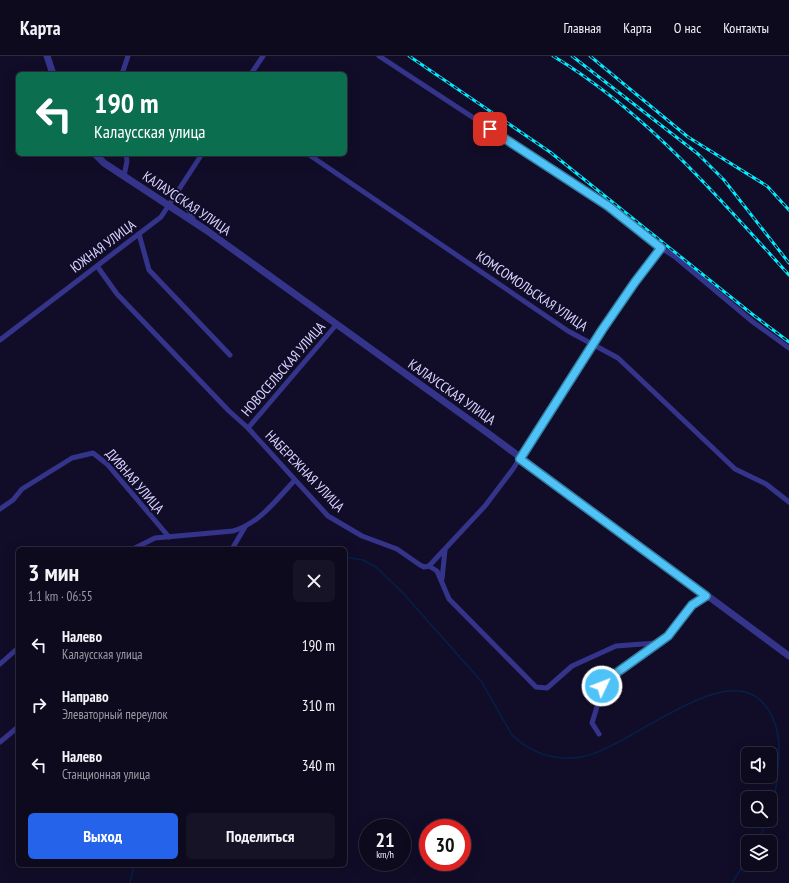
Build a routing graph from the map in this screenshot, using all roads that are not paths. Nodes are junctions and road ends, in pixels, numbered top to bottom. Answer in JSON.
{"nodes":[{"id":1,"x":47,"y":56,"type":"edge"},
{"id":2,"x":128,"y":56,"type":"edge"},
{"id":3,"x":263,"y":56,"type":"edge"},
{"id":4,"x":379,"y":56,"type":"edge"},
{"id":5,"x":52,"y":72,"type":"edge"},
{"id":6,"x":123,"y":72,"type":"edge"},
{"id":7,"x":252,"y":72,"type":"edge"},
{"id":8,"x":98,"y":156,"type":"edge"},
{"id":9,"x":126,"y":156,"type":"edge"},
{"id":10,"x":201,"y":156,"type":"edge"},
{"id":11,"x":311,"y":156,"type":"edge"},
{"id":12,"x":124,"y":176,"type":"junction"},
{"id":13,"x":176,"y":196,"type":"junction"},
{"id":14,"x":169,"y":206,"type":"junction"},
{"id":15,"x":195,"y":224,"type":"junction"},
{"id":16,"x":139,"y":234,"type":"junction"},
{"id":17,"x":661,"y":248,"type":"junction"},
{"id":18,"x":97,"y":266,"type":"junction"},
{"id":19,"x":336,"y":325,"type":"junction"},
{"id":20,"x":0,"y":340,"type":"edge"},
{"id":21,"x":593,"y":345,"type":"junction"},
{"id":22,"x":789,"y":348,"type":"edge"},
{"id":23,"x":230,"y":356,"type":"dead end"},
{"id":24,"x":248,"y":428,"type":"junction"},
{"id":25,"x":520,"y":459,"type":"junction"},
{"id":26,"x":295,"y":480,"type":"junction"},
{"id":27,"x":789,"y":502,"type":"edge"},
{"id":28,"x":0,"y":509,"type":"edge"},
{"id":29,"x":158,"y":525,"type":"junction"},
{"id":30,"x":245,"y":527,"type":"junction"},
{"id":31,"x":169,"y":537,"type":"junction"},
{"id":32,"x":155,"y":538,"type":"junction"},
{"id":33,"x":137,"y":547,"type":"edge"},
{"id":34,"x":233,"y":547,"type":"edge"},
{"id":35,"x":445,"y":550,"type":"junction"},
{"id":36,"x":429,"y":566,"type":"junction"},
{"id":37,"x":442,"y":580,"type":"junction"},
{"id":38,"x":706,"y":596,"type":"junction"},
{"id":39,"x":656,"y":643,"type":"junction"},
{"id":40,"x":16,"y":650,"type":"edge"},
{"id":41,"x":789,"y":656,"type":"edge"},
{"id":42,"x":0,"y":664,"type":"edge"},
{"id":43,"x":16,"y":729,"type":"edge"},
{"id":44,"x":600,"y":734,"type":"dead end"},
{"id":45,"x":0,"y":742,"type":"edge"}],
"edges":[{"from":1,"to":5,"type":"street"},
{"from":2,"to":6,"type":"street"},
{"from":3,"to":7,"type":"street"},
{"from":4,"to":17,"type":"street"},
{"from":8,"to":12,"type":"street","name":"КАЛАУССКАЯ УЛИЦА"},
{"from":9,"to":12,"type":"street"},
{"from":10,"to":13,"type":"street","name":"ЮЖНАЯ УЛИЦА"},
{"from":11,"to":21,"type":"street","name":"КОМСОМОЛЬСКАЯ УЛИЦА"},
{"from":12,"to":14,"type":"street","name":"КАЛАУССКАЯ УЛИЦА"},
{"from":13,"to":14,"type":"street","name":"ЮЖНАЯ УЛИЦА"},
{"from":13,"to":15,"type":"street"},
{"from":14,"to":15,"type":"street","name":"КАЛАУССКАЯ УЛИЦА"},
{"from":14,"to":16,"type":"street","name":"ЮЖНАЯ УЛИЦА"},
{"from":15,"to":19,"type":"street","name":"КАЛАУССКАЯ УЛИЦА"},
{"from":16,"to":18,"type":"street","name":"ЮЖНАЯ УЛИЦА"},
{"from":16,"to":23,"type":"street"},
{"from":17,"to":21,"type":"street"},
{"from":17,"to":22,"type":"street"},
{"from":18,"to":20,"type":"street","name":"ЮЖНАЯ УЛИЦА"},
{"from":18,"to":24,"type":"street","name":"НАБЕРЕЖНАЯ УЛИЦА"},
{"from":19,"to":24,"type":"street","name":"НОВОСЕЛЬСКАЯ УЛИЦА"},
{"from":19,"to":25,"type":"street","name":"КАЛАУССКАЯ УЛИЦА"},
{"from":21,"to":25,"type":"street"},
{"from":21,"to":27,"type":"street","name":"КОМСОМОЛЬСКАЯ УЛИЦА"},
{"from":24,"to":26,"type":"street","name":"НАБЕРЕЖНАЯ УЛИЦА"},
{"from":25,"to":35,"type":"street"},
{"from":25,"to":38,"type":"street","name":"КАЛАУССКАЯ УЛИЦА"},
{"from":26,"to":30,"type":"street"},
{"from":26,"to":36,"type":"street","name":"НАБЕРЕЖНАЯ УЛИЦА"},
{"from":28,"to":29,"type":"street","name":"ДИВНАЯ УЛИЦА"},
{"from":29,"to":31,"type":"street","name":"ДИВНАЯ УЛИЦА"},
{"from":29,"to":32,"type":"street"},
{"from":30,"to":31,"type":"street"},
{"from":30,"to":34,"type":"street"},
{"from":31,"to":32,"type":"street"},
{"from":32,"to":33,"type":"street"},
{"from":35,"to":36,"type":"street"},
{"from":35,"to":37,"type":"street"},
{"from":36,"to":37,"type":"street","name":"НАБЕРЕЖНАЯ УЛИЦА"},
{"from":37,"to":39,"type":"street","name":"НАБЕРЕЖНАЯ УЛИЦА"},
{"from":38,"to":39,"type":"street"},
{"from":38,"to":41,"type":"street","name":"КАЛАУССКАЯ УЛИЦА"},
{"from":39,"to":44,"type":"street"},
{"from":40,"to":42,"type":"street"},
{"from":43,"to":45,"type":"street"}]}
